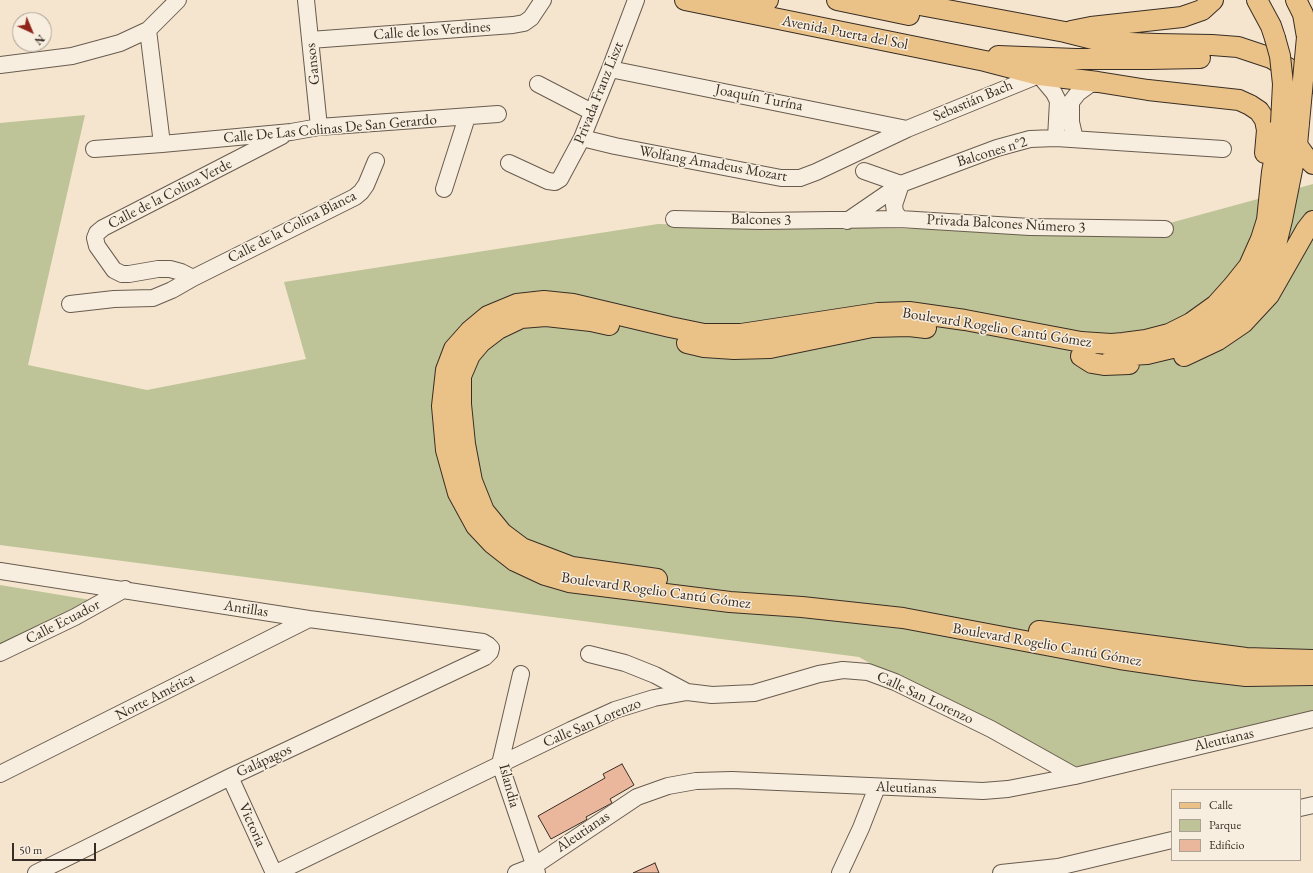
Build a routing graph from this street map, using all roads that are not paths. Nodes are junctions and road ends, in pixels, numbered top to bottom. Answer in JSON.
{"nodes":[{"id":1,"x":178,"y":0,"type":"edge"},
{"id":2,"x":306,"y":0,"type":"edge"},
{"id":3,"x":543,"y":0,"type":"edge"},
{"id":4,"x":636,"y":0,"type":"edge"},
{"id":5,"x":685,"y":0,"type":"edge"},
{"id":6,"x":768,"y":0,"type":"edge"},
{"id":7,"x":837,"y":0,"type":"edge"},
{"id":8,"x":893,"y":0,"type":"edge"},
{"id":9,"x":1213,"y":0,"type":"edge"},
{"id":10,"x":1257,"y":0,"type":"edge"},
{"id":11,"x":866,"y":3,"type":"edge"},
{"id":12,"x":940,"y":5,"type":"edge"},
{"id":13,"x":736,"y":10,"type":"junction"},
{"id":14,"x":1305,"y":20,"type":"edge"},
{"id":15,"x":148,"y":30,"type":"junction"},
{"id":16,"x":1065,"y":32,"type":"junction"},
{"id":17,"x":310,"y":40,"type":"junction"},
{"id":18,"x":930,"y":50,"type":"junction"},
{"id":19,"x":985,"y":61,"type":"junction"},
{"id":20,"x":0,"y":65,"type":"edge"},
{"id":21,"x":610,"y":69,"type":"junction"},
{"id":22,"x":1039,"y":75,"type":"junction"},
{"id":23,"x":1098,"y":82,"type":"junction"},
{"id":24,"x":1313,"y":83,"type":"edge"},
{"id":25,"x":538,"y":84,"type":"dead end"},
{"id":26,"x":1313,"y":93,"type":"edge"},
{"id":27,"x":1064,"y":102,"type":"junction"},
{"id":28,"x":592,"y":112,"type":"junction"},
{"id":29,"x":498,"y":114,"type":"dead end"},
{"id":30,"x":467,"y":118,"type":"junction"},
{"id":31,"x":1290,"y":123,"type":"junction"},
{"id":32,"x":319,"y":127,"type":"junction"},
{"id":33,"x":908,"y":129,"type":"junction"},
{"id":34,"x":291,"y":132,"type":"junction"},
{"id":35,"x":582,"y":138,"type":"junction"},
{"id":36,"x":1056,"y":138,"type":"junction"},
{"id":37,"x":1075,"y":140,"type":"junction"},
{"id":38,"x":162,"y":144,"type":"junction"},
{"id":39,"x":1297,"y":145,"type":"junction"},
{"id":40,"x":94,"y":149,"type":"dead end"},
{"id":41,"x":1223,"y":149,"type":"dead end"},
{"id":42,"x":376,"y":161,"type":"dead end"},
{"id":43,"x":509,"y":163,"type":"dead end"},
{"id":44,"x":1313,"y":164,"type":"edge"},
{"id":45,"x":864,"y":171,"type":"dead end"},
{"id":46,"x":901,"y":184,"type":"junction"},
{"id":47,"x":444,"y":189,"type":"dead end"},
{"id":48,"x":674,"y":219,"type":"dead end"},
{"id":49,"x":900,"y":219,"type":"junction"},
{"id":50,"x":847,"y":221,"type":"junction"},
{"id":51,"x":1313,"y":222,"type":"edge"},
{"id":52,"x":1166,"y":230,"type":"dead end"},
{"id":53,"x":1261,"y":240,"type":"junction"},
{"id":54,"x":193,"y":278,"type":"junction"},
{"id":55,"x":70,"y":304,"type":"dead end"},
{"id":56,"x":1081,"y":356,"type":"junction"},
{"id":57,"x":0,"y":571,"type":"edge"},
{"id":58,"x":125,"y":590,"type":"junction"},
{"id":59,"x":309,"y":619,"type":"junction"},
{"id":60,"x":491,"y":648,"type":"joint"},
{"id":61,"x":0,"y":653,"type":"edge"},
{"id":62,"x":589,"y":654,"type":"dead end"},
{"id":63,"x":1313,"y":660,"type":"edge"},
{"id":64,"x":521,"y":674,"type":"dead end"},
{"id":65,"x":1313,"y":675,"type":"edge"},
{"id":66,"x":687,"y":692,"type":"junction"},
{"id":67,"x":1313,"y":719,"type":"edge"},
{"id":68,"x":500,"y":764,"type":"junction"},
{"id":69,"x":0,"y":774,"type":"edge"},
{"id":70,"x":1075,"y":776,"type":"junction"},
{"id":71,"x":230,"y":777,"type":"junction"},
{"id":72,"x":877,"y":787,"type":"junction"},
{"id":73,"x":1313,"y":805,"type":"edge"},
{"id":74,"x":1301,"y":808,"type":"edge"},
{"id":75,"x":1171,"y":840,"type":"edge"},
{"id":76,"x":536,"y":869,"type":"edge"},
{"id":77,"x":1057,"y":870,"type":"edge"},
{"id":78,"x":36,"y":873,"type":"edge"},
{"id":79,"x":275,"y":873,"type":"edge"},
{"id":80,"x":516,"y":873,"type":"edge"},
{"id":81,"x":840,"y":873,"type":"edge"},
{"id":82,"x":1001,"y":873,"type":"edge"}],
"edges":[{"from":1,"to":15,"type":"street"},
{"from":2,"to":17,"type":"street","name":"Gansos"},
{"from":3,"to":17,"type":"street","name":"Calle de los Verdines"},
{"from":4,"to":21,"type":"street","name":"Privada Franz Liszt"},
{"from":5,"to":13,"type":"main road","name":"Avenida Puerta del Sol"},
{"from":6,"to":13,"type":"main road"},
{"from":7,"to":11,"type":"main road"},
{"from":8,"to":12,"type":"main road"},
{"from":9,"to":16,"type":"main road"},
{"from":10,"to":31,"type":"main road","name":"Boulevard Rogelio Cantú Gómez","bridge":true},
{"from":11,"to":12,"type":"main road"},
{"from":11,"to":18,"type":"main road"},
{"from":12,"to":16,"type":"main road"},
{"from":13,"to":18,"type":"main road","name":"Avenida Puerta del Sol"},
{"from":14,"to":31,"type":"main road","name":"Boulevard Rogelio Cantú Gómez","bridge":true},
{"from":15,"to":20,"type":"street"},
{"from":15,"to":38,"type":"street"},
{"from":16,"to":24,"type":"main road"},
{"from":17,"to":32,"type":"street","name":"Gansos"},
{"from":18,"to":19,"type":"main road","name":"Avenida Puerta del Sol"},
{"from":19,"to":22,"type":"main road","name":"Avenida Puerta del Sol"},
{"from":19,"to":26,"type":"main road"},
{"from":21,"to":28,"type":"street","name":"Privada Franz Liszt"},
{"from":21,"to":33,"type":"street","name":"Joaquín Turína"},
{"from":22,"to":23,"type":"main road","name":"Avenida Puerta del Sol"},
{"from":22,"to":27,"type":"street"},
{"from":22,"to":33,"type":"street","name":"Sebastián Bach"},
{"from":23,"to":27,"type":"street"},
{"from":23,"to":53,"type":"main road","name":"Avenida Puerta del Sol"},
{"from":25,"to":28,"type":"street"},
{"from":27,"to":36,"type":"street"},
{"from":27,"to":37,"type":"street"},
{"from":28,"to":35,"type":"street","name":"Privada Franz Liszt"},
{"from":29,"to":30,"type":"street","name":"Calle De Las Colinas De San Gerardo"},
{"from":30,"to":32,"type":"street","name":"Calle De Las Colinas De San Gerardo"},
{"from":30,"to":47,"type":"street"},
{"from":31,"to":39,"type":"main road","name":"Boulevard Rogelio Cantú Gómez"},
{"from":31,"to":53,"type":"main road","name":"Boulevard Rogelio Cantú Gómez"},
{"from":32,"to":34,"type":"street","name":"Calle De Las Colinas De San Gerardo"},
{"from":33,"to":35,"type":"street","name":"Wolfang Amadeus Mozart"},
{"from":34,"to":38,"type":"street","name":"Calle De Las Colinas De San Gerardo"},
{"from":34,"to":54,"type":"street","name":"Calle de la Colina Verde"},
{"from":35,"to":43,"type":"street","name":"Privada Franz Liszt"},
{"from":36,"to":37,"type":"street","name":"Balcones n°2"},
{"from":36,"to":46,"type":"street","name":"Balcones n°2"},
{"from":37,"to":41,"type":"street","name":"Balcones n°2"},
{"from":38,"to":40,"type":"street","name":"Calle De Las Colinas De San Gerardo"},
{"from":39,"to":44,"type":"main road"},
{"from":39,"to":56,"type":"main road","name":"Boulevard Rogelio Cantú Gómez"},
{"from":42,"to":54,"type":"street","name":"Calle de la Colina Blanca"},
{"from":45,"to":46,"type":"street"},
{"from":46,"to":49,"type":"street"},
{"from":46,"to":50,"type":"street","name":"Balcones n°2"},
{"from":48,"to":50,"type":"street","name":"Balcones 3"},
{"from":49,"to":50,"type":"street","name":"Privada Balcones Número 3"},
{"from":49,"to":52,"type":"street","name":"Privada Balcones Número 3"},
{"from":51,"to":56,"type":"main road"},
{"from":53,"to":65,"type":"main road","name":"Boulevard Rogelio Cantú Gómez"},
{"from":54,"to":55,"type":"street","name":"Calle de la Colina Blanca"},
{"from":56,"to":63,"type":"main road","name":"Boulevard Rogelio Cantú Gómez"},
{"from":57,"to":58,"type":"street","name":"Antillas"},
{"from":58,"to":59,"type":"street","name":"Antillas"},
{"from":58,"to":61,"type":"street","name":"Calle Ecuador"},
{"from":59,"to":60,"type":"street","name":"Antillas"},
{"from":59,"to":69,"type":"street","name":"Norte América"},
{"from":60,"to":71,"type":"street","name":"Galápagos"},
{"from":62,"to":66,"type":"street"},
{"from":64,"to":68,"type":"street","name":"Islandia"},
{"from":66,"to":68,"type":"street","name":"Calle San Lorenzo"},
{"from":66,"to":70,"type":"street","name":"Calle San Lorenzo"},
{"from":67,"to":70,"type":"street","name":"Aleutianas"},
{"from":68,"to":76,"type":"street","name":"Islandia"},
{"from":68,"to":79,"type":"street","name":"Calle San Lorenzo"},
{"from":70,"to":72,"type":"street","name":"Aleutianas"},
{"from":71,"to":78,"type":"street","name":"Galápagos"},
{"from":71,"to":79,"type":"street","name":"Victoria"},
{"from":72,"to":76,"type":"street","name":"Aleutianas"},
{"from":72,"to":81,"type":"street"},
{"from":73,"to":74,"type":"street"},
{"from":75,"to":77,"type":"street"},
{"from":76,"to":80,"type":"street","name":"Aleutianas"},
{"from":77,"to":82,"type":"street"}]}
